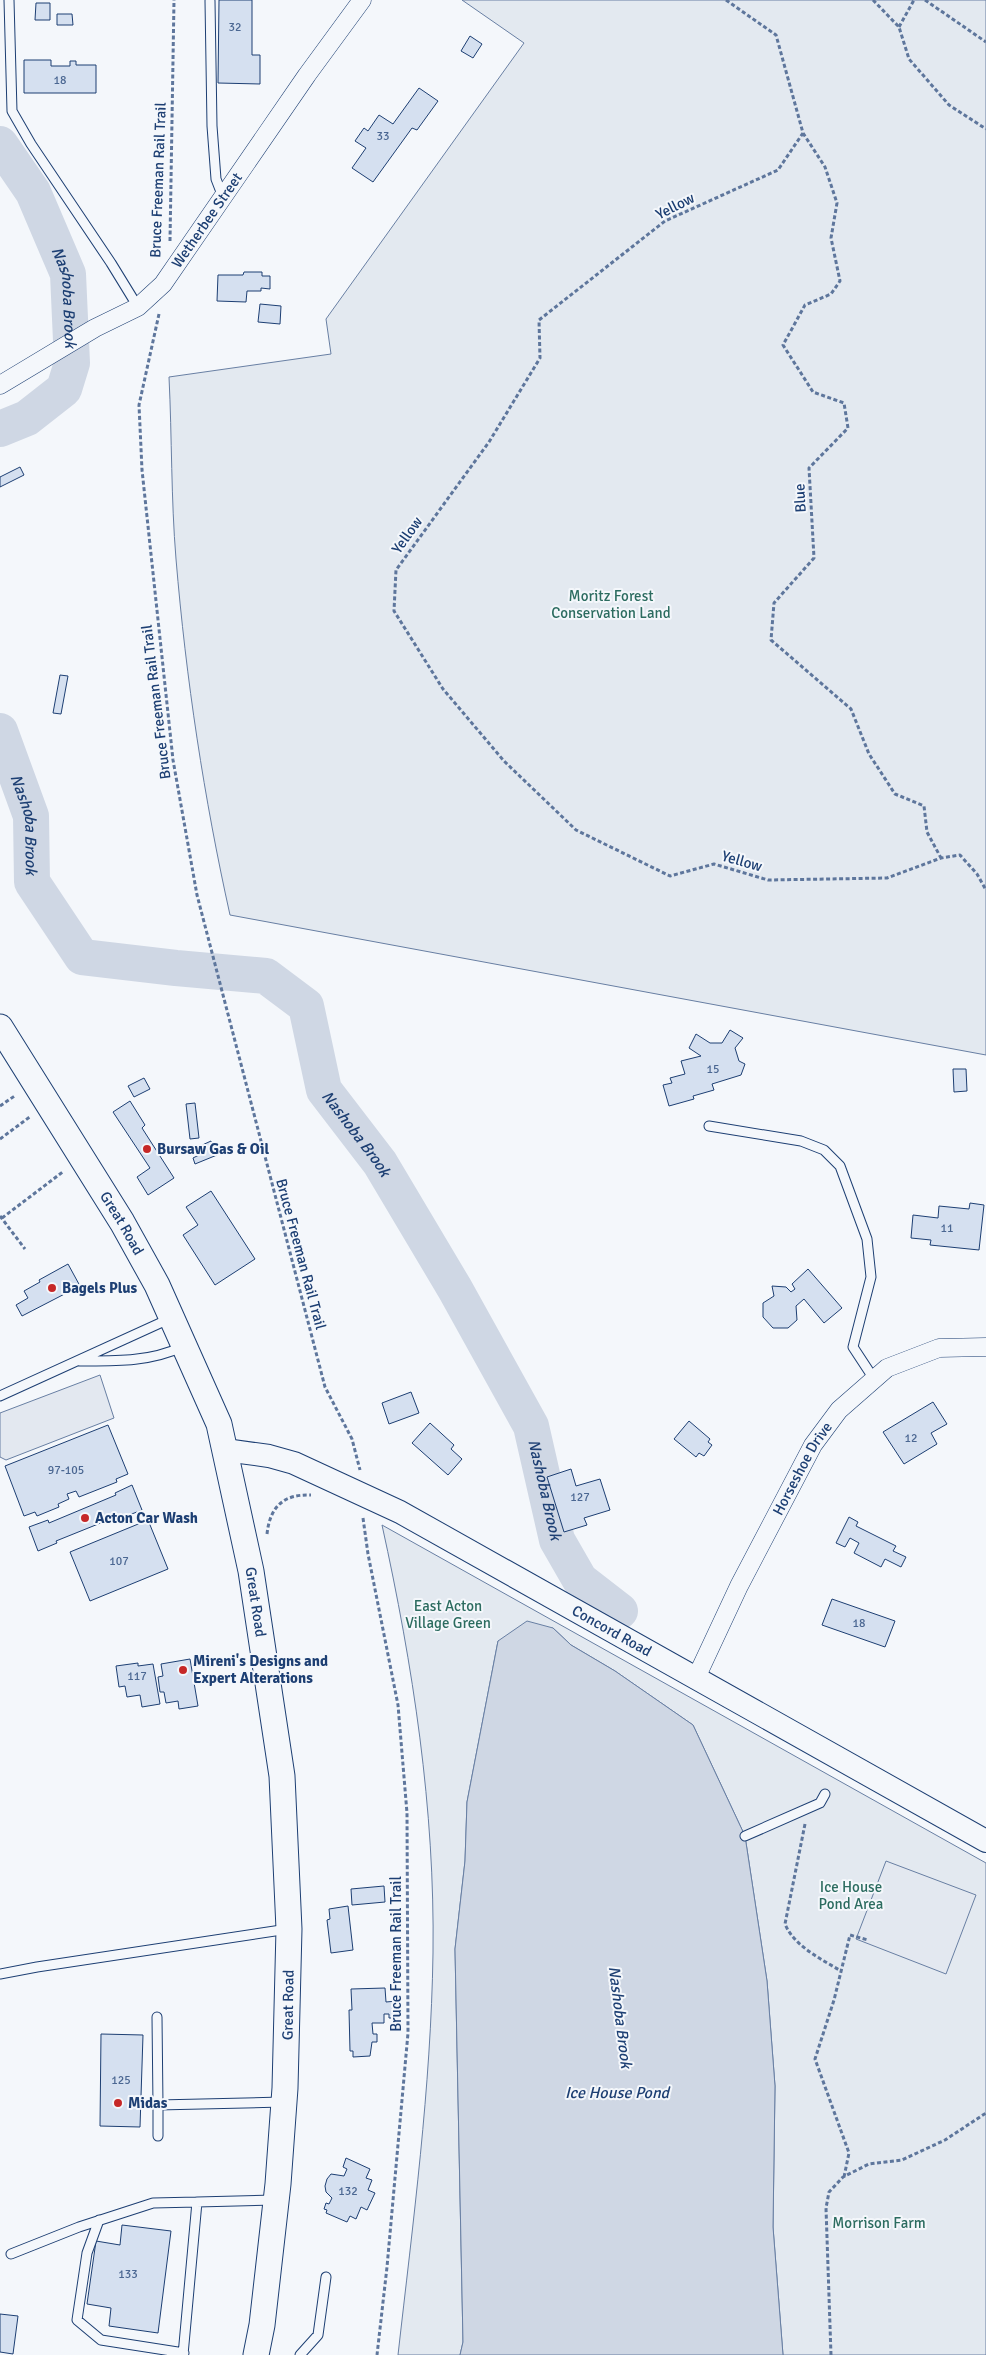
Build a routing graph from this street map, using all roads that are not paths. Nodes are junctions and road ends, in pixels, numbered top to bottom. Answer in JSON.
{"nodes":[{"id":1,"x":9,"y":0,"type":"edge"},
{"id":2,"x":362,"y":0,"type":"edge"},
{"id":3,"x":210,"y":1,"type":"edge"},
{"id":4,"x":223,"y":198,"type":"junction"},
{"id":5,"x":138,"y":307,"type":"junction"},
{"id":6,"x":0,"y":385,"type":"edge"},
{"id":7,"x":0,"y":1028,"type":"edge"},
{"id":8,"x":709,"y":1126,"type":"dead end"},
{"id":9,"x":172,"y":1318,"type":"junction"},
{"id":10,"x":184,"y":1346,"type":"junction"},
{"id":11,"x":986,"y":1347,"type":"edge"},
{"id":12,"x":80,"y":1362,"type":"junction"},
{"id":13,"x":874,"y":1379,"type":"junction"},
{"id":14,"x":0,"y":1396,"type":"edge"},
{"id":15,"x":225,"y":1450,"type":"junction"},
{"id":16,"x":696,"y":1678,"type":"junction"},
{"id":17,"x":825,"y":1794,"type":"dead end"},
{"id":18,"x":745,"y":1836,"type":"dead end"},
{"id":19,"x":984,"y":1836,"type":"edge"},
{"id":20,"x":288,"y":1929,"type":"junction"},
{"id":21,"x":0,"y":1974,"type":"edge"},
{"id":22,"x":157,"y":2018,"type":"dead end"},
{"id":23,"x":284,"y":2102,"type":"junction"},
{"id":24,"x":158,"y":2104,"type":"junction"},
{"id":25,"x":158,"y":2136,"type":"dead end"},
{"id":26,"x":276,"y":2200,"type":"junction"},
{"id":27,"x":197,"y":2202,"type":"junction"},
{"id":28,"x":99,"y":2220,"type":"junction"},
{"id":29,"x":11,"y":2254,"type":"dead end"},
{"id":30,"x":326,"y":2277,"type":"dead end"},
{"id":31,"x":183,"y":2354,"type":"edge"},
{"id":32,"x":256,"y":2355,"type":"edge"},
{"id":33,"x":300,"y":2355,"type":"edge"}],
"edges":[{"from":1,"to":5,"type":"lane"},
{"from":2,"to":4,"type":"street","name":"Wetherbee Street"},
{"from":3,"to":4,"type":"lane"},
{"from":4,"to":5,"type":"street","name":"Wetherbee Street"},
{"from":5,"to":6,"type":"street","name":"Wetherbee Street"},
{"from":7,"to":9,"type":"main road","name":"Great Road"},
{"from":8,"to":13,"type":"lane"},
{"from":9,"to":10,"type":"main road","name":"Great Road"},
{"from":9,"to":12,"type":"lane"},
{"from":10,"to":12,"type":"lane"},
{"from":10,"to":15,"type":"main road","name":"Great Road"},
{"from":11,"to":13,"type":"street","name":"Horseshoe Drive"},
{"from":12,"to":14,"type":"lane"},
{"from":13,"to":16,"type":"street","name":"Horseshoe Drive"},
{"from":15,"to":16,"type":"street","name":"Concord Road"},
{"from":15,"to":20,"type":"main road","name":"Great Road"},
{"from":16,"to":19,"type":"street","name":"Concord Road"},
{"from":17,"to":18,"type":"lane"},
{"from":20,"to":21,"type":"lane"},
{"from":20,"to":23,"type":"main road","name":"Great Road"},
{"from":22,"to":24,"type":"lane"},
{"from":23,"to":24,"type":"lane"},
{"from":23,"to":26,"type":"main road","name":"Great Road"},
{"from":24,"to":25,"type":"lane"},
{"from":26,"to":27,"type":"lane"},
{"from":26,"to":32,"type":"main road","name":"Great Road"},
{"from":27,"to":28,"type":"lane"},
{"from":27,"to":31,"type":"lane"},
{"from":28,"to":29,"type":"lane"},
{"from":28,"to":31,"type":"lane"},
{"from":30,"to":33,"type":"lane"}]}
